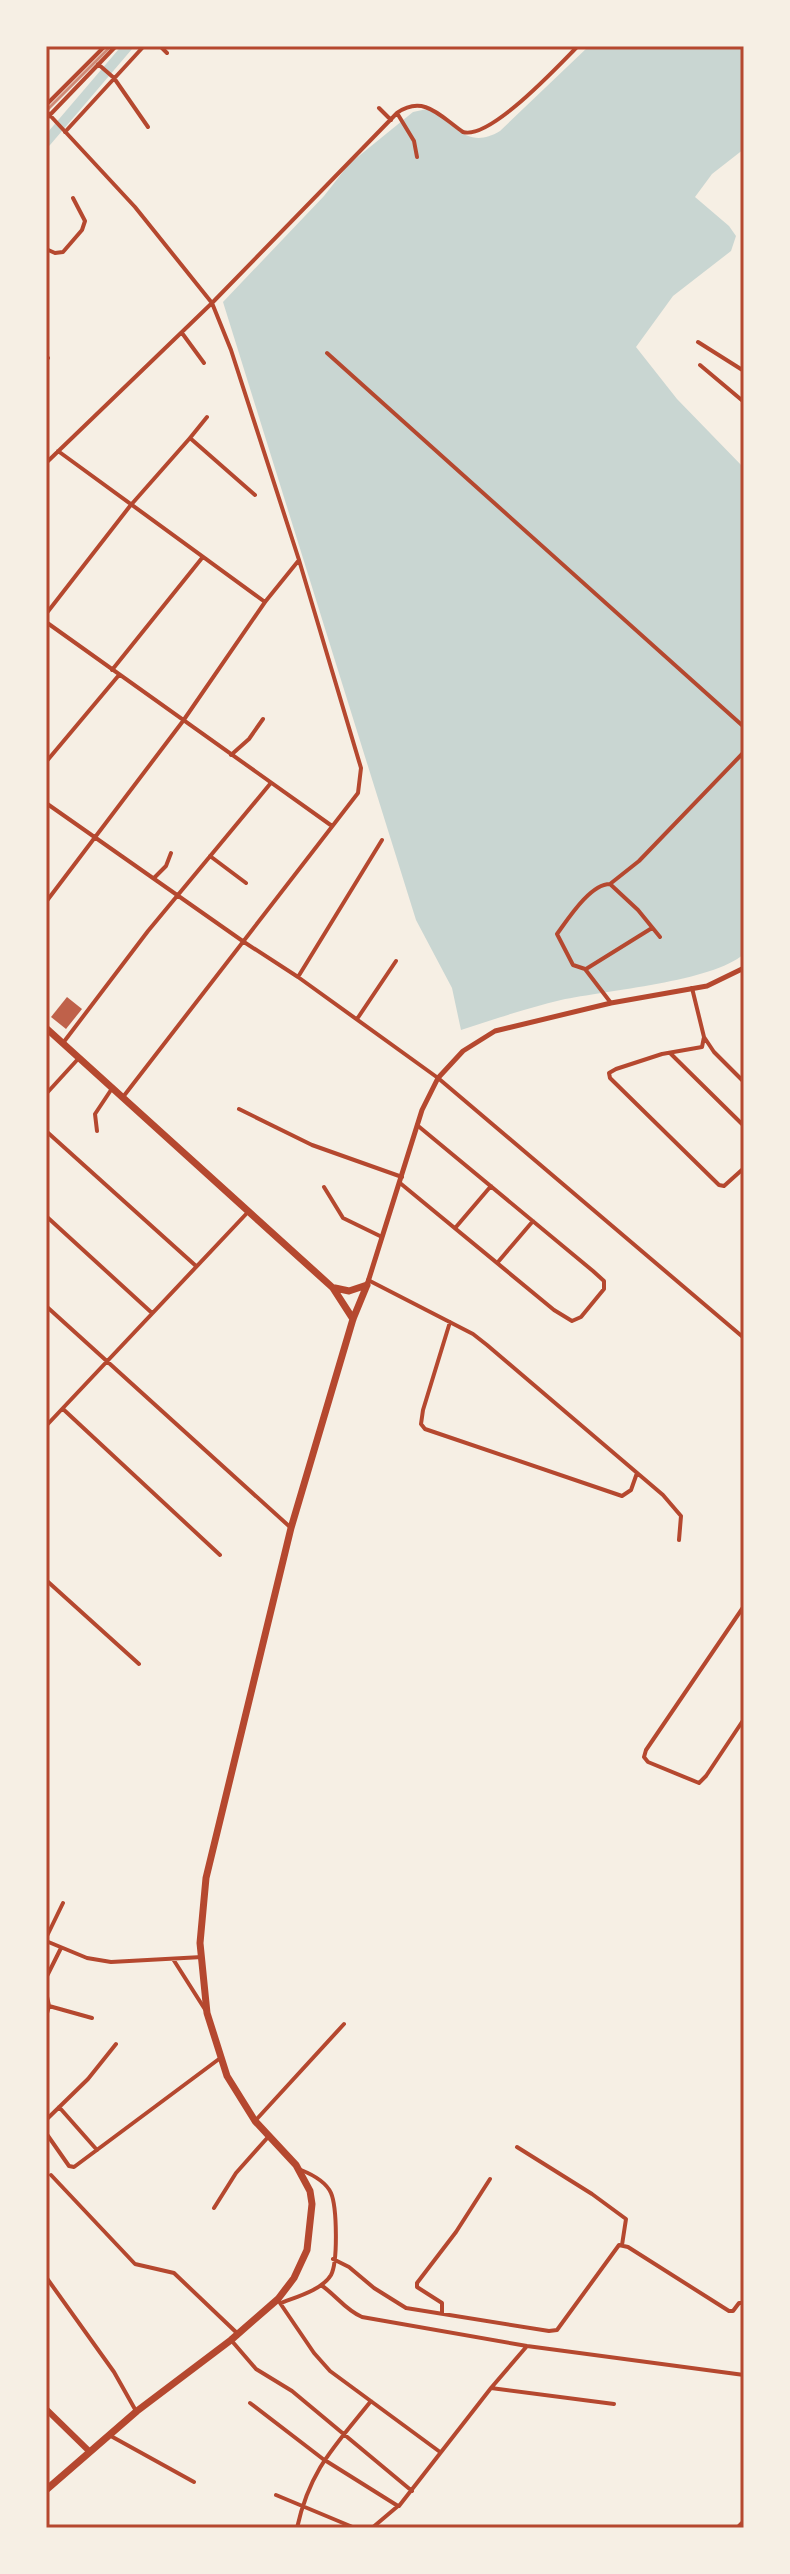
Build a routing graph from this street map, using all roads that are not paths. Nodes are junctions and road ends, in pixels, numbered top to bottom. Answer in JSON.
{"nodes":[{"id":1,"x":105,"y":46,"type":"edge"},
{"id":2,"x":116,"y":46,"type":"edge"},
{"id":3,"x":144,"y":46,"type":"edge"},
{"id":4,"x":160,"y":46,"type":"edge"},
{"id":5,"x":578,"y":46,"type":"edge"},
{"id":6,"x":167,"y":53,"type":"dead end"},
{"id":7,"x":100,"y":66,"type":"junction"},
{"id":8,"x":114,"y":78,"type":"junction"},
{"id":9,"x":379,"y":108,"type":"dead end"},
{"id":10,"x":397,"y":113,"type":"junction"},
{"id":11,"x":48,"y":114,"type":"edge"},
{"id":12,"x":391,"y":120,"type":"junction"},
{"id":13,"x":148,"y":127,"type":"dead end"},
{"id":14,"x":64,"y":130,"type":"junction"},
{"id":15,"x":417,"y":157,"type":"dead end"},
{"id":16,"x":73,"y":198,"type":"dead end"},
{"id":17,"x":46,"y":249,"type":"edge"},
{"id":18,"x":212,"y":303,"type":"junction"},
{"id":19,"x":181,"y":332,"type":"junction"},
{"id":20,"x":698,"y":342,"type":"dead end"},
{"id":21,"x":327,"y":353,"type":"dead end"},
{"id":22,"x":204,"y":363,"type":"dead end"},
{"id":23,"x":700,"y":365,"type":"dead end"},
{"id":24,"x":744,"y":371,"type":"edge"},
{"id":25,"x":744,"y":402,"type":"edge"},
{"id":26,"x":207,"y":417,"type":"dead end"},
{"id":27,"x":190,"y":438,"type":"junction"},
{"id":28,"x":58,"y":451,"type":"junction"},
{"id":29,"x":46,"y":463,"type":"edge"},
{"id":30,"x":255,"y":495,"type":"dead end"},
{"id":31,"x":130,"y":506,"type":"junction"},
{"id":32,"x":202,"y":558,"type":"junction"},
{"id":33,"x":299,"y":560,"type":"junction"},
{"id":34,"x":265,"y":602,"type":"junction"},
{"id":35,"x":46,"y":614,"type":"edge"},
{"id":36,"x":46,"y":622,"type":"edge"},
{"id":37,"x":112,"y":670,"type":"junction"},
{"id":38,"x":119,"y":675,"type":"junction"},
{"id":39,"x":263,"y":719,"type":"dead end"},
{"id":40,"x":183,"y":721,"type":"junction"},
{"id":41,"x":744,"y":727,"type":"edge"},
{"id":42,"x":744,"y":752,"type":"edge"},
{"id":43,"x":231,"y":755,"type":"junction"},
{"id":44,"x":46,"y":762,"type":"edge"},
{"id":45,"x":270,"y":784,"type":"junction"},
{"id":46,"x":46,"y":803,"type":"edge"},
{"id":47,"x":332,"y":826,"type":"junction"},
{"id":48,"x":96,"y":839,"type":"junction"},
{"id":49,"x":382,"y":840,"type":"dead end"},
{"id":50,"x":171,"y":853,"type":"dead end"},
{"id":51,"x":210,"y":856,"type":"junction"},
{"id":52,"x":154,"y":878,"type":"junction"},
{"id":53,"x":246,"y":883,"type":"dead end"},
{"id":54,"x":610,"y":884,"type":"junction"},
{"id":55,"x":178,"y":894,"type":"junction"},
{"id":56,"x":46,"y":902,"type":"edge"},
{"id":57,"x":652,"y":928,"type":"junction"},
{"id":58,"x":660,"y":937,"type":"dead end"},
{"id":59,"x":244,"y":942,"type":"junction"},
{"id":60,"x":396,"y":961,"type":"dead end"},
{"id":61,"x":744,"y":968,"type":"edge"},
{"id":62,"x":585,"y":969,"type":"junction"},
{"id":63,"x":298,"y":977,"type":"junction"},
{"id":64,"x":692,"y":988,"type":"junction"},
{"id":65,"x":611,"y":1003,"type":"junction"},
{"id":66,"x":357,"y":1019,"type":"junction"},
{"id":67,"x":46,"y":1028,"type":"edge"},
{"id":68,"x":704,"y":1037,"type":"junction"},
{"id":69,"x":63,"y":1043,"type":"junction"},
{"id":70,"x":671,"y":1054,"type":"junction"},
{"id":71,"x":79,"y":1057,"type":"junction"},
{"id":72,"x":438,"y":1078,"type":"junction"},
{"id":73,"x":744,"y":1082,"type":"edge"},
{"id":74,"x":113,"y":1088,"type":"junction"},
{"id":75,"x":46,"y":1094,"type":"edge"},
{"id":76,"x":123,"y":1097,"type":"junction"},
{"id":77,"x":239,"y":1109,"type":"dead end"},
{"id":78,"x":417,"y":1125,"type":"junction"},
{"id":79,"x":744,"y":1126,"type":"edge"},
{"id":80,"x":46,"y":1131,"type":"edge"},
{"id":81,"x":97,"y":1131,"type":"dead end"},
{"id":82,"x":744,"y":1168,"type":"edge"},
{"id":83,"x":401,"y":1180,"type":"junction"},
{"id":84,"x":491,"y":1186,"type":"junction"},
{"id":85,"x":324,"y":1187,"type":"dead end"},
{"id":86,"x":248,"y":1212,"type":"junction"},
{"id":87,"x":46,"y":1216,"type":"edge"},
{"id":88,"x":533,"y":1221,"type":"junction"},
{"id":89,"x":456,"y":1228,"type":"junction"},
{"id":90,"x":382,"y":1237,"type":"junction"},
{"id":91,"x":498,"y":1263,"type":"junction"},
{"id":92,"x":196,"y":1266,"type":"junction"},
{"id":93,"x":368,"y":1282,"type":"junction"},
{"id":94,"x":333,"y":1288,"type":"junction"},
{"id":95,"x":46,"y":1306,"type":"edge"},
{"id":96,"x":152,"y":1313,"type":"junction"},
{"id":97,"x":353,"y":1319,"type":"junction"},
{"id":98,"x":450,"y":1322,"type":"junction"},
{"id":99,"x":744,"y":1338,"type":"edge"},
{"id":100,"x":107,"y":1360,"type":"junction"},
{"id":101,"x":63,"y":1409,"type":"junction"},
{"id":102,"x":46,"y":1426,"type":"edge"},
{"id":103,"x":637,"y":1473,"type":"junction"},
{"id":104,"x":291,"y":1528,"type":"junction"},
{"id":105,"x":679,"y":1540,"type":"dead end"},
{"id":106,"x":220,"y":1555,"type":"dead end"},
{"id":107,"x":46,"y":1580,"type":"edge"},
{"id":108,"x":744,"y":1606,"type":"edge"},
{"id":109,"x":139,"y":1664,"type":"dead end"},
{"id":110,"x":744,"y":1719,"type":"edge"},
{"id":111,"x":63,"y":1903,"type":"dead end"},
{"id":112,"x":46,"y":1939,"type":"edge"},
{"id":113,"x":61,"y":1948,"type":"junction"},
{"id":114,"x":202,"y":1957,"type":"junction"},
{"id":115,"x":173,"y":1959,"type":"junction"},
{"id":116,"x":46,"y":1978,"type":"edge"},
{"id":117,"x":46,"y":1992,"type":"edge"},
{"id":118,"x":49,"y":2006,"type":"junction"},
{"id":119,"x":207,"y":2013,"type":"junction"},
{"id":120,"x":46,"y":2017,"type":"edge"},
{"id":121,"x":92,"y":2018,"type":"dead end"},
{"id":122,"x":344,"y":2024,"type":"dead end"},
{"id":123,"x":116,"y":2044,"type":"dead end"},
{"id":124,"x":219,"y":2059,"type":"junction"},
{"id":125,"x":59,"y":2107,"type":"junction"},
{"id":126,"x":46,"y":2120,"type":"edge"},
{"id":127,"x":255,"y":2121,"type":"junction"},
{"id":128,"x":46,"y":2133,"type":"edge"},
{"id":129,"x":269,"y":2136,"type":"junction"},
{"id":130,"x":517,"y":2147,"type":"dead end"},
{"id":131,"x":97,"y":2150,"type":"junction"},
{"id":132,"x":299,"y":2169,"type":"junction"},
{"id":133,"x":51,"y":2175,"type":"dead end"},
{"id":134,"x":490,"y":2179,"type":"dead end"},
{"id":135,"x":214,"y":2208,"type":"dead end"},
{"id":136,"x":622,"y":2245,"type":"junction"},
{"id":137,"x":333,"y":2259,"type":"junction"},
{"id":138,"x":46,"y":2277,"type":"edge"},
{"id":139,"x":321,"y":2285,"type":"junction"},
{"id":140,"x":280,"y":2303,"type":"junction"},
{"id":141,"x":744,"y":2303,"type":"edge"},
{"id":142,"x":264,"y":2311,"type":"junction"},
{"id":143,"x":442,"y":2314,"type":"junction"},
{"id":144,"x":234,"y":2337,"type":"junction"},
{"id":145,"x":527,"y":2346,"type":"junction"},
{"id":146,"x":744,"y":2375,"type":"edge"},
{"id":147,"x":491,"y":2388,"type":"junction"},
{"id":148,"x":371,"y":2401,"type":"junction"},
{"id":149,"x":250,"y":2403,"type":"dead end"},
{"id":150,"x":614,"y":2404,"type":"dead end"},
{"id":151,"x":46,"y":2409,"type":"edge"},
{"id":152,"x":137,"y":2411,"type":"junction"},
{"id":153,"x":344,"y":2434,"type":"junction"},
{"id":154,"x":109,"y":2435,"type":"junction"},
{"id":155,"x":90,"y":2452,"type":"junction"},
{"id":156,"x":440,"y":2452,"type":"junction"},
{"id":157,"x":323,"y":2459,"type":"junction"},
{"id":158,"x":194,"y":2482,"type":"dead end"},
{"id":159,"x":46,"y":2490,"type":"edge"},
{"id":160,"x":412,"y":2491,"type":"junction"},
{"id":161,"x":276,"y":2495,"type":"dead end"},
{"id":162,"x":398,"y":2506,"type":"junction"},
{"id":163,"x":302,"y":2507,"type":"junction"},
{"id":164,"x":744,"y":2521,"type":"edge"},
{"id":165,"x":297,"y":2528,"type":"edge"},
{"id":166,"x":355,"y":2528,"type":"edge"},
{"id":167,"x":372,"y":2528,"type":"edge"},
{"id":168,"x":737,"y":2528,"type":"edge"}],
"edges":[{"from":1,"to":11,"type":"street"},
{"from":2,"to":7,"type":"street"},
{"from":3,"to":8,"type":"street"},
{"from":4,"to":6,"type":"street"},
{"from":5,"to":10,"type":"street"},
{"from":7,"to":8,"type":"street"},
{"from":7,"to":11,"type":"street"},
{"from":8,"to":13,"type":"street"},
{"from":8,"to":14,"type":"street"},
{"from":9,"to":12,"type":"street"},
{"from":10,"to":12,"type":"street"},
{"from":10,"to":15,"type":"street"},
{"from":11,"to":14,"type":"street"},
{"from":12,"to":18,"type":"street"},
{"from":14,"to":18,"type":"street"},
{"from":16,"to":17,"type":"street"},
{"from":18,"to":19,"type":"street"},
{"from":18,"to":33,"type":"street"},
{"from":19,"to":22,"type":"street"},
{"from":19,"to":28,"type":"street"},
{"from":20,"to":24,"type":"street"},
{"from":21,"to":41,"type":"street"},
{"from":23,"to":25,"type":"street"},
{"from":26,"to":27,"type":"street"},
{"from":27,"to":30,"type":"street"},
{"from":27,"to":31,"type":"street"},
{"from":28,"to":29,"type":"street"},
{"from":28,"to":31,"type":"street"},
{"from":31,"to":32,"type":"street"},
{"from":31,"to":35,"type":"street"},
{"from":32,"to":34,"type":"street"},
{"from":32,"to":37,"type":"street"},
{"from":33,"to":34,"type":"street"},
{"from":33,"to":47,"type":"street"},
{"from":34,"to":40,"type":"street"},
{"from":36,"to":37,"type":"street"},
{"from":37,"to":38,"type":"street"},
{"from":38,"to":40,"type":"street"},
{"from":38,"to":44,"type":"street"},
{"from":39,"to":43,"type":"street"},
{"from":40,"to":43,"type":"street"},
{"from":40,"to":48,"type":"street"},
{"from":42,"to":54,"type":"street"},
{"from":43,"to":45,"type":"street"},
{"from":45,"to":47,"type":"street"},
{"from":45,"to":51,"type":"street"},
{"from":46,"to":48,"type":"street"},
{"from":47,"to":59,"type":"street"},
{"from":48,"to":52,"type":"street"},
{"from":48,"to":56,"type":"street"},
{"from":49,"to":63,"type":"street"},
{"from":50,"to":52,"type":"street"},
{"from":51,"to":53,"type":"street"},
{"from":51,"to":55,"type":"street"},
{"from":52,"to":55,"type":"street"},
{"from":54,"to":57,"type":"street"},
{"from":54,"to":62,"type":"street"},
{"from":55,"to":59,"type":"street"},
{"from":55,"to":69,"type":"street"},
{"from":57,"to":58,"type":"street"},
{"from":57,"to":62,"type":"street"},
{"from":59,"to":63,"type":"street"},
{"from":59,"to":76,"type":"street"},
{"from":60,"to":66,"type":"street"},
{"from":61,"to":64,"type":"street"},
{"from":62,"to":65,"type":"street"},
{"from":63,"to":66,"type":"street"},
{"from":64,"to":65,"type":"street"},
{"from":64,"to":68,"type":"street"},
{"from":65,"to":72,"type":"street"},
{"from":66,"to":72,"type":"street"},
{"from":67,"to":69,"type":"main road"},
{"from":68,"to":70,"type":"street"},
{"from":68,"to":73,"type":"street"},
{"from":69,"to":71,"type":"main road"},
{"from":70,"to":79,"type":"street"},
{"from":70,"to":82,"type":"street"},
{"from":71,"to":74,"type":"main road"},
{"from":71,"to":75,"type":"street"},
{"from":72,"to":78,"type":"street"},
{"from":72,"to":99,"type":"street"},
{"from":74,"to":76,"type":"main road"},
{"from":74,"to":81,"type":"street"},
{"from":76,"to":86,"type":"main road"},
{"from":77,"to":83,"type":"street"},
{"from":78,"to":83,"type":"street"},
{"from":78,"to":84,"type":"street"},
{"from":80,"to":92,"type":"street"},
{"from":83,"to":89,"type":"street"},
{"from":83,"to":90,"type":"street"},
{"from":84,"to":88,"type":"street"},
{"from":84,"to":89,"type":"street"},
{"from":85,"to":90,"type":"street"},
{"from":86,"to":92,"type":"street"},
{"from":86,"to":94,"type":"main road"},
{"from":87,"to":96,"type":"street"},
{"from":88,"to":91,"type":"street"},
{"from":88,"to":91,"type":"street"},
{"from":89,"to":91,"type":"street"},
{"from":90,"to":93,"type":"street"},
{"from":92,"to":96,"type":"street"},
{"from":93,"to":94,"type":"main road"},
{"from":93,"to":97,"type":"main road"},
{"from":93,"to":98,"type":"street"},
{"from":94,"to":97,"type":"main road"},
{"from":95,"to":100,"type":"street"},
{"from":96,"to":100,"type":"street"},
{"from":97,"to":104,"type":"main road"},
{"from":98,"to":103,"type":"street"},
{"from":98,"to":103,"type":"street"},
{"from":100,"to":101,"type":"street"},
{"from":100,"to":104,"type":"street"},
{"from":101,"to":102,"type":"street"},
{"from":101,"to":106,"type":"street"},
{"from":103,"to":105,"type":"street"},
{"from":104,"to":114,"type":"main road"},
{"from":107,"to":109,"type":"street"},
{"from":108,"to":110,"type":"street"},
{"from":111,"to":112,"type":"street"},
{"from":112,"to":113,"type":"street"},
{"from":113,"to":115,"type":"street"},
{"from":113,"to":116,"type":"street"},
{"from":114,"to":115,"type":"street"},
{"from":114,"to":119,"type":"main road"},
{"from":115,"to":119,"type":"street"},
{"from":117,"to":118,"type":"street"},
{"from":118,"to":120,"type":"street"},
{"from":118,"to":121,"type":"street"},
{"from":119,"to":124,"type":"main road"},
{"from":122,"to":127,"type":"street"},
{"from":123,"to":125,"type":"street"},
{"from":124,"to":127,"type":"main road"},
{"from":124,"to":131,"type":"street"},
{"from":125,"to":126,"type":"street"},
{"from":125,"to":131,"type":"street"},
{"from":127,"to":129,"type":"main road"},
{"from":128,"to":131,"type":"street"},
{"from":129,"to":132,"type":"main road"},
{"from":129,"to":135,"type":"street"},
{"from":130,"to":136,"type":"street"},
{"from":132,"to":137,"type":"street"},
{"from":132,"to":142,"type":"main road"},
{"from":133,"to":144,"type":"street"},
{"from":134,"to":143,"type":"street"},
{"from":136,"to":141,"type":"street"},
{"from":136,"to":143,"type":"street"},
{"from":137,"to":139,"type":"street"},
{"from":137,"to":143,"type":"street"},
{"from":138,"to":152,"type":"street"},
{"from":139,"to":140,"type":"street"},
{"from":139,"to":145,"type":"street"},
{"from":140,"to":142,"type":"street"},
{"from":140,"to":148,"type":"street"},
{"from":142,"to":144,"type":"main road"},
{"from":144,"to":152,"type":"main road"},
{"from":144,"to":153,"type":"street"},
{"from":145,"to":146,"type":"street"},
{"from":145,"to":147,"type":"street"},
{"from":147,"to":150,"type":"street"},
{"from":147,"to":156,"type":"street"},
{"from":148,"to":153,"type":"street"},
{"from":148,"to":156,"type":"street"},
{"from":149,"to":157,"type":"street"},
{"from":151,"to":155,"type":"main road"},
{"from":152,"to":154,"type":"main road"},
{"from":153,"to":157,"type":"street"},
{"from":153,"to":160,"type":"street"},
{"from":154,"to":155,"type":"main road"},
{"from":154,"to":158,"type":"street"},
{"from":155,"to":159,"type":"main road"},
{"from":156,"to":160,"type":"street"},
{"from":157,"to":162,"type":"street"},
{"from":157,"to":163,"type":"street"},
{"from":160,"to":162,"type":"street"},
{"from":161,"to":163,"type":"street"},
{"from":162,"to":167,"type":"street"},
{"from":163,"to":165,"type":"street"},
{"from":163,"to":166,"type":"street"},
{"from":164,"to":168,"type":"street"}]}
